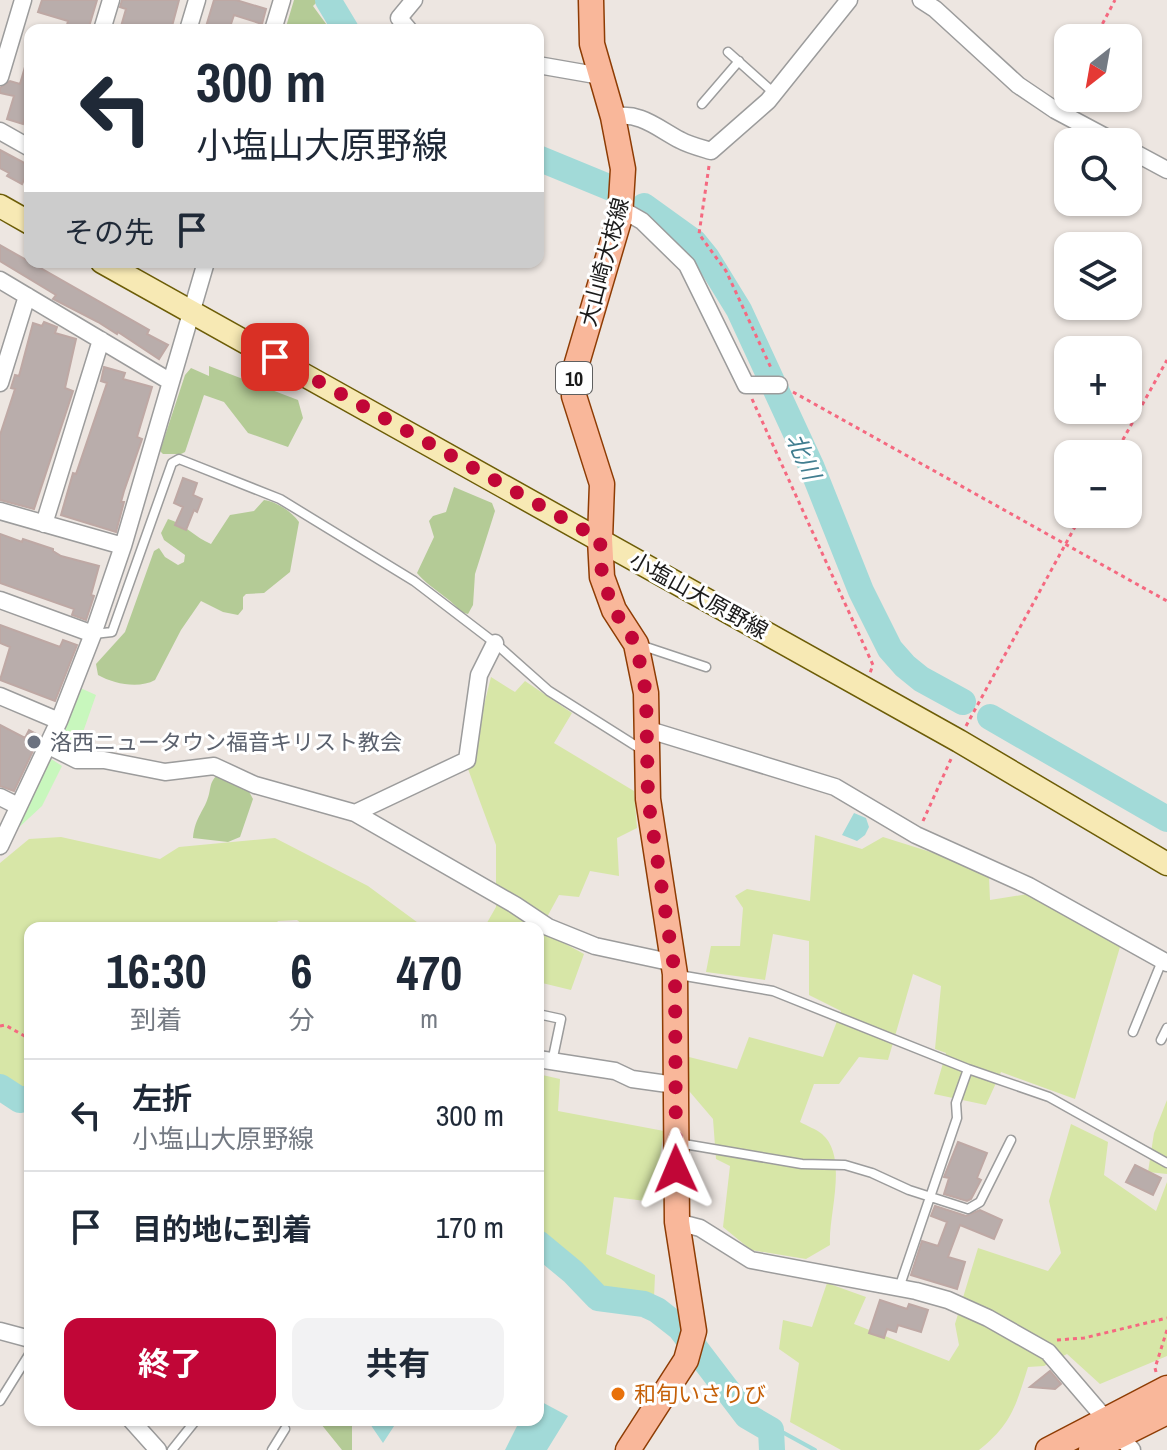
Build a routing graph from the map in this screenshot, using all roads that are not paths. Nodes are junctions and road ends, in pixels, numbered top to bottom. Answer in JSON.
{"nodes":[{"id":1,"x":23,"y":0,"type":"edge"},
{"id":2,"x":111,"y":0,"type":"edge"},
{"id":3,"x":197,"y":0,"type":"edge"},
{"id":4,"x":282,"y":0,"type":"edge"},
{"id":5,"x":414,"y":0,"type":"edge"},
{"id":6,"x":591,"y":0,"type":"edge"},
{"id":7,"x":849,"y":0,"type":"edge"},
{"id":8,"x":921,"y":0,"type":"edge"},
{"id":9,"x":104,"y":24,"type":"edge"},
{"id":10,"x":190,"y":24,"type":"edge"},
{"id":11,"x":275,"y":24,"type":"edge"},
{"id":12,"x":404,"y":24,"type":"edge"},
{"id":13,"x":728,"y":52,"type":"dead end"},
{"id":14,"x":739,"y":61,"type":"junction"},
{"id":15,"x":544,"y":66,"type":"edge"},
{"id":16,"x":601,"y":76,"type":"junction"},
{"id":17,"x":0,"y":77,"type":"edge"},
{"id":18,"x":774,"y":93,"type":"junction"},
{"id":19,"x":702,"y":104,"type":"dead end"},
{"id":20,"x":613,"y":117,"type":"junction"},
{"id":21,"x":1089,"y":128,"type":"edge"},
{"id":22,"x":0,"y":131,"type":"edge"},
{"id":23,"x":24,"y":145,"type":"edge"},
{"id":24,"x":1142,"y":157,"type":"edge"},
{"id":25,"x":1167,"y":170,"type":"edge"},
{"id":26,"x":0,"y":206,"type":"edge"},
{"id":27,"x":621,"y":209,"type":"junction"},
{"id":28,"x":24,"y":220,"type":"edge"},
{"id":29,"x":113,"y":268,"type":"edge"},
{"id":30,"x":204,"y":268,"type":"edge"},
{"id":31,"x":0,"y":280,"type":"edge"},
{"id":32,"x":27,"y":296,"type":"junction"},
{"id":33,"x":193,"y":312,"type":"junction"},
{"id":34,"x":101,"y":340,"type":"junction"},
{"id":35,"x":171,"y":382,"type":"junction"},
{"id":36,"x":0,"y":383,"type":"edge"},
{"id":37,"x":779,"y":385,"type":"road end"},
{"id":38,"x":0,"y":511,"type":"edge"},
{"id":39,"x":44,"y":524,"type":"junction"},
{"id":40,"x":600,"y":539,"type":"junction"},
{"id":41,"x":123,"y":546,"type":"junction"},
{"id":42,"x":0,"y":600,"type":"edge"},
{"id":43,"x":93,"y":634,"type":"junction"},
{"id":44,"x":495,"y":643,"type":"junction"},
{"id":45,"x":636,"y":644,"type":"junction"},
{"id":46,"x":706,"y":667,"type":"dead end"},
{"id":47,"x":0,"y":696,"type":"edge"},
{"id":48,"x":59,"y":721,"type":"junction"},
{"id":49,"x":647,"y":741,"type":"junction"},
{"id":50,"x":47,"y":745,"type":"junction"},
{"id":51,"x":0,"y":797,"type":"edge"},
{"id":52,"x":18,"y":806,"type":"junction"},
{"id":53,"x":355,"y":813,"type":"junction"},
{"id":54,"x":0,"y":846,"type":"edge"},
{"id":55,"x":1167,"y":864,"type":"edge"},
{"id":56,"x":540,"y":922,"type":"edge"},
{"id":57,"x":544,"y":924,"type":"edge"},
{"id":58,"x":1165,"y":962,"type":"edge"},
{"id":59,"x":674,"y":969,"type":"junction"},
{"id":60,"x":544,"y":1015,"type":"edge"},
{"id":61,"x":1167,"y":1028,"type":"edge"},
{"id":62,"x":1133,"y":1032,"type":"dead end"},
{"id":63,"x":1161,"y":1040,"type":"dead end"},
{"id":64,"x":545,"y":1060,"type":"edge"},
{"id":65,"x":968,"y":1069,"type":"junction"},
{"id":66,"x":675,"y":1085,"type":"junction"},
{"id":67,"x":1011,"y":1140,"type":"dead end"},
{"id":68,"x":675,"y":1142,"type":"junction"},
{"id":69,"x":1167,"y":1163,"type":"edge"},
{"id":70,"x":930,"y":1197,"type":"junction"},
{"id":71,"x":677,"y":1222,"type":"junction"},
{"id":72,"x":899,"y":1288,"type":"junction"},
{"id":73,"x":0,"y":1331,"type":"edge"},
{"id":74,"x":24,"y":1337,"type":"edge"},
{"id":75,"x":24,"y":1363,"type":"edge"},
{"id":76,"x":1166,"y":1396,"type":"edge"},
{"id":77,"x":0,"y":1401,"type":"edge"},
{"id":78,"x":136,"y":1426,"type":"edge"},
{"id":79,"x":191,"y":1426,"type":"edge"},
{"id":80,"x":285,"y":1429,"type":"dead end"},
{"id":81,"x":1120,"y":1435,"type":"edge"},
{"id":82,"x":158,"y":1450,"type":"edge"},
{"id":83,"x":172,"y":1450,"type":"edge"},
{"id":84,"x":272,"y":1450,"type":"edge"},
{"id":85,"x":628,"y":1450,"type":"edge"},
{"id":86,"x":1048,"y":1450,"type":"edge"},
{"id":87,"x":1091,"y":1450,"type":"edge"}],
"edges":[{"from":1,"to":17,"type":"street"},
{"from":2,"to":9,"type":"street"},
{"from":3,"to":10,"type":"street"},
{"from":4,"to":11,"type":"street"},
{"from":5,"to":12,"type":"street"},
{"from":6,"to":16,"type":"main road","name":"大山崎大枝線","number":"10"},
{"from":7,"to":18,"type":"street"},
{"from":8,"to":21,"type":"street"},
{"from":13,"to":14,"type":"lane"},
{"from":14,"to":18,"type":"lane"},
{"from":14,"to":19,"type":"lane"},
{"from":15,"to":16,"type":"street"},
{"from":16,"to":20,"type":"main road","name":"大山崎大枝線","number":"10"},
{"from":18,"to":20,"type":"street"},
{"from":20,"to":27,"type":"main road","name":"大山崎大枝線","number":"10"},
{"from":22,"to":23,"type":"street"},
{"from":24,"to":25,"type":"street"},
{"from":26,"to":28,"type":"main road"},
{"from":27,"to":37,"type":"street"},
{"from":27,"to":40,"type":"main road","name":"大山崎大枝線","number":"10"},
{"from":29,"to":33,"type":"main road","name":"小塩山大原野線"},
{"from":30,"to":33,"type":"street"},
{"from":31,"to":32,"type":"street"},
{"from":32,"to":34,"type":"street"},
{"from":32,"to":36,"type":"street"},
{"from":33,"to":35,"type":"street"},
{"from":33,"to":40,"type":"main road","name":"小塩山大原野線"},
{"from":34,"to":35,"type":"street"},
{"from":34,"to":39,"type":"street"},
{"from":35,"to":41,"type":"street"},
{"from":38,"to":39,"type":"street"},
{"from":39,"to":41,"type":"street"},
{"from":40,"to":45,"type":"main road","name":"大山崎大枝線","number":"10"},
{"from":40,"to":55,"type":"main road","name":"小塩山大原野線"},
{"from":41,"to":43,"type":"street"},
{"from":42,"to":43,"type":"street"},
{"from":43,"to":44,"type":"lane"},
{"from":43,"to":48,"type":"street"},
{"from":44,"to":49,"type":"lane"},
{"from":44,"to":53,"type":"street"},
{"from":45,"to":46,"type":"lane"},
{"from":45,"to":49,"type":"main road","name":"大山崎大枝線","number":"10"},
{"from":47,"to":48,"type":"street"},
{"from":48,"to":50,"type":"street"},
{"from":49,"to":58,"type":"street"},
{"from":49,"to":59,"type":"main road","name":"大山崎大枝線","number":"10"},
{"from":50,"to":52,"type":"street"},
{"from":50,"to":53,"type":"street"},
{"from":51,"to":52,"type":"street"},
{"from":52,"to":54,"type":"street"},
{"from":53,"to":56,"type":"street"},
{"from":57,"to":59,"type":"street"},
{"from":58,"to":62,"type":"lane"},
{"from":59,"to":65,"type":"lane"},
{"from":59,"to":66,"type":"main road","name":"大山崎大枝線","number":"10"},
{"from":60,"to":64,"type":"lane"},
{"from":61,"to":63,"type":"lane"},
{"from":64,"to":66,"type":"street"},
{"from":65,"to":69,"type":"lane"},
{"from":65,"to":70,"type":"lane"},
{"from":66,"to":68,"type":"main road","name":"大山崎大枝線","number":"10"},
{"from":67,"to":70,"type":"lane"},
{"from":68,"to":70,"type":"lane"},
{"from":68,"to":71,"type":"main road","name":"大山崎大枝線","number":"10"},
{"from":70,"to":72,"type":"lane"},
{"from":71,"to":72,"type":"street"},
{"from":71,"to":85,"type":"main road","name":"大山崎大枝線","number":"10"},
{"from":72,"to":81,"type":"street"},
{"from":73,"to":74,"type":"street"},
{"from":75,"to":77,"type":"lane"},
{"from":76,"to":81,"type":"main road"},
{"from":78,"to":82,"type":"street"},
{"from":79,"to":83,"type":"lane"},
{"from":80,"to":84,"type":"lane"},
{"from":81,"to":86,"type":"main road"},
{"from":81,"to":87,"type":"main road"}]}
